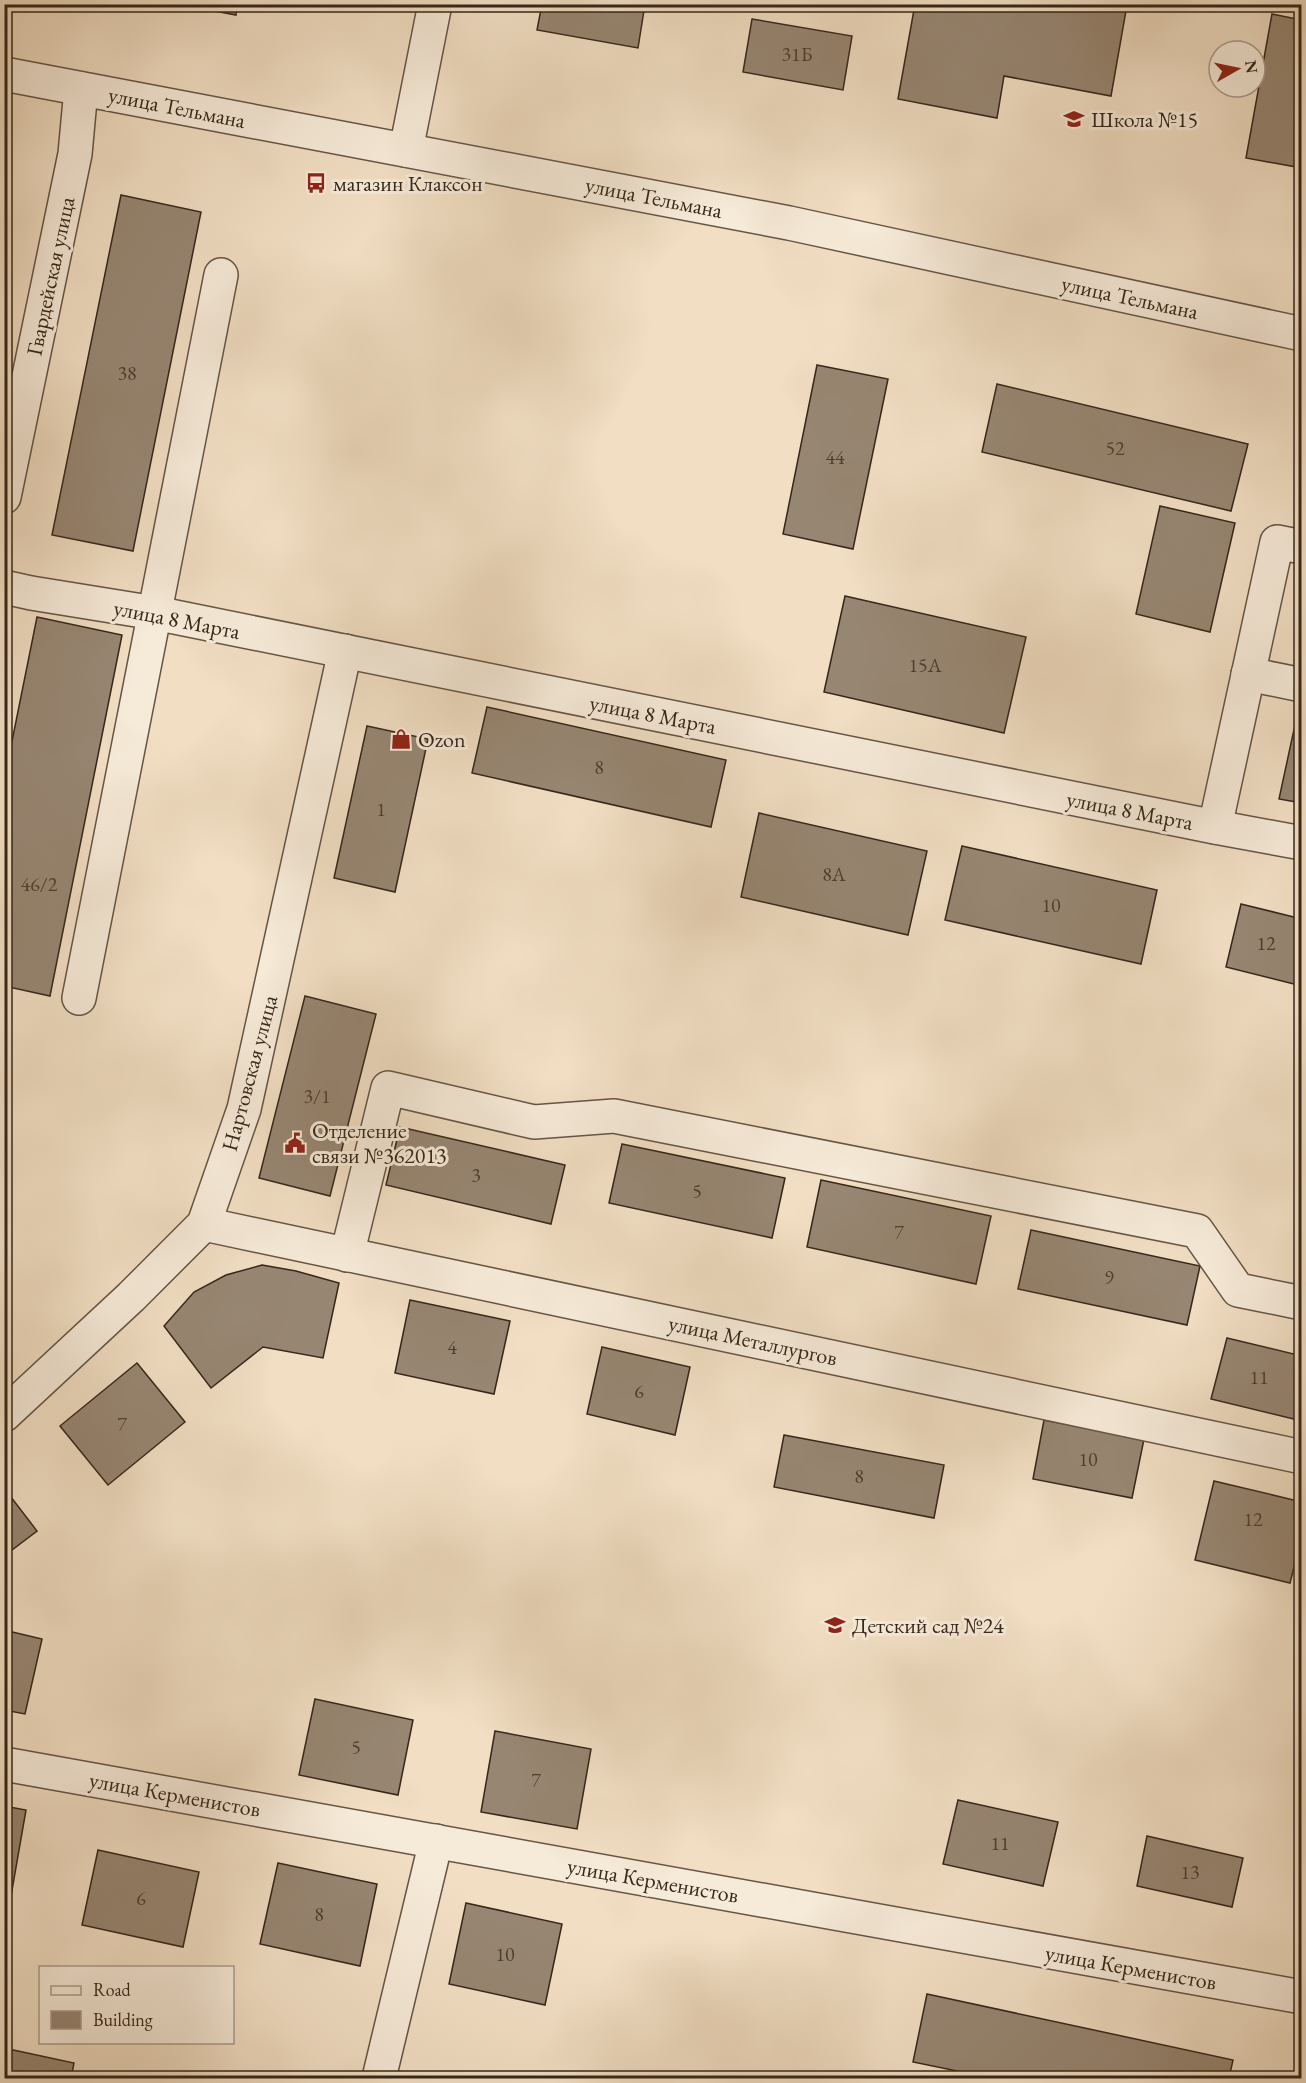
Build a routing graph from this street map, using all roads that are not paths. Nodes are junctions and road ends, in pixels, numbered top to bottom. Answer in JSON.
{"nodes":[{"id":1,"x":435,"y":4,"type":"edge"},
{"id":2,"x":4,"y":74,"type":"edge"},
{"id":3,"x":81,"y":89,"type":"junction"},
{"id":4,"x":406,"y":150,"type":"junction"},
{"id":5,"x":221,"y":275,"type":"dead end"},
{"id":6,"x":1302,"y":334,"type":"edge"},
{"id":7,"x":4,"y":497,"type":"edge"},
{"id":8,"x":1302,"y":547,"type":"edge"},
{"id":9,"x":4,"y":587,"type":"edge"},
{"id":10,"x":155,"y":613,"type":"junction"},
{"id":11,"x":345,"y":651,"type":"junction"},
{"id":12,"x":1248,"y":674,"type":"junction"},
{"id":13,"x":1302,"y":685,"type":"edge"},
{"id":14,"x":1215,"y":827,"type":"junction"},
{"id":15,"x":1302,"y":843,"type":"edge"},
{"id":16,"x":79,"y":998,"type":"dead end"},
{"id":17,"x":204,"y":1224,"type":"junction"},
{"id":18,"x":347,"y":1255,"type":"junction"},
{"id":19,"x":1302,"y":1303,"type":"edge"},
{"id":20,"x":4,"y":1414,"type":"edge"},
{"id":21,"x":1302,"y":1457,"type":"edge"},
{"id":22,"x":4,"y":1764,"type":"edge"},
{"id":23,"x":436,"y":1841,"type":"junction"},
{"id":24,"x":1302,"y":1997,"type":"edge"},
{"id":25,"x":379,"y":2079,"type":"edge"}],
"edges":[{"from":1,"to":4,"type":"street"},
{"from":2,"to":3,"type":"street","name":"улица Тельмана"},
{"from":3,"to":4,"type":"street","name":"улица Тельмана"},
{"from":3,"to":7,"type":"street","name":"Гвардейская улица"},
{"from":4,"to":6,"type":"street","name":"улица Тельмана"},
{"from":5,"to":10,"type":"street"},
{"from":8,"to":12,"type":"street"},
{"from":9,"to":10,"type":"street","name":"улица 8 Марта"},
{"from":10,"to":11,"type":"street","name":"улица 8 Марта"},
{"from":10,"to":16,"type":"street"},
{"from":11,"to":14,"type":"street","name":"улица 8 Марта"},
{"from":11,"to":17,"type":"street","name":"Нартовская улица"},
{"from":12,"to":13,"type":"street"},
{"from":12,"to":14,"type":"street"},
{"from":14,"to":15,"type":"street","name":"улица 8 Марта"},
{"from":17,"to":18,"type":"street","name":"улица Металлургов"},
{"from":17,"to":20,"type":"street","name":"Нартовская улица"},
{"from":18,"to":19,"type":"street"},
{"from":18,"to":21,"type":"street","name":"улица Металлургов"},
{"from":22,"to":23,"type":"street","name":"улица Керменистов"},
{"from":23,"to":24,"type":"street","name":"улица Керменистов"},
{"from":23,"to":25,"type":"street"}]}
